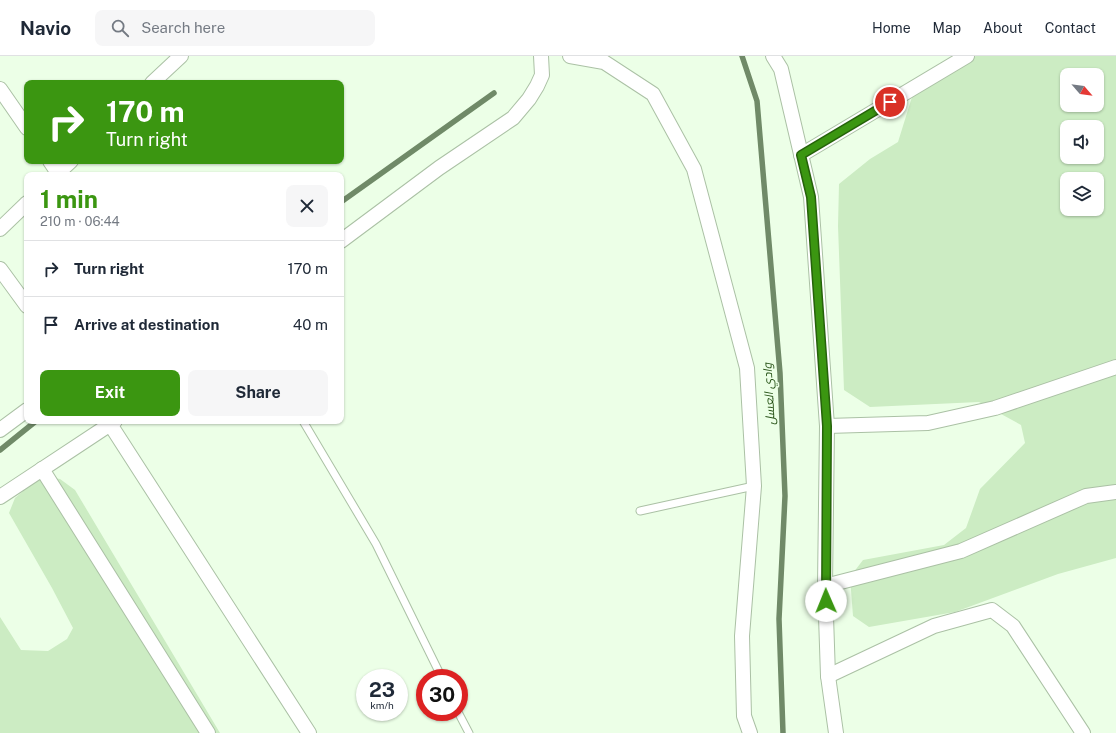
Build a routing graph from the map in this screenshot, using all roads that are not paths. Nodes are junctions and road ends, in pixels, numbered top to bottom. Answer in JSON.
{"nodes":[{"id":1,"x":181,"y":56,"type":"edge"},
{"id":2,"x":541,"y":56,"type":"edge"},
{"id":3,"x":570,"y":56,"type":"edge"},
{"id":4,"x":773,"y":56,"type":"edge"},
{"id":5,"x":967,"y":56,"type":"edge"},
{"id":6,"x":155,"y":80,"type":"edge"},
{"id":7,"x":0,"y":89,"type":"edge"},
{"id":8,"x":24,"y":124,"type":"edge"},
{"id":9,"x":801,"y":155,"type":"junction"},
{"id":10,"x":68,"y":164,"type":"edge"},
{"id":11,"x":59,"y":172,"type":"edge"},
{"id":12,"x":24,"y":206,"type":"edge"},
{"id":13,"x":0,"y":228,"type":"edge"},
{"id":14,"x":344,"y":239,"type":"edge"},
{"id":15,"x":0,"y":269,"type":"edge"},
{"id":16,"x":24,"y":302,"type":"edge"},
{"id":17,"x":1116,"y":367,"type":"edge"},
{"id":18,"x":24,"y":412,"type":"edge"},
{"id":19,"x":108,"y":424,"type":"edge"},
{"id":20,"x":112,"y":424,"type":"edge"},
{"id":21,"x":305,"y":424,"type":"edge"},
{"id":22,"x":827,"y":426,"type":"junction"},
{"id":23,"x":0,"y":430,"type":"edge"},
{"id":24,"x":42,"y":469,"type":"junction"},
{"id":25,"x":754,"y":486,"type":"junction"},
{"id":26,"x":1116,"y":492,"type":"edge"},
{"id":27,"x":0,"y":497,"type":"edge"},
{"id":28,"x":640,"y":511,"type":"dead end"},
{"id":29,"x":825,"y":586,"type":"junction"},
{"id":30,"x":438,"y":669,"type":"edge"},
{"id":31,"x":828,"y":676,"type":"junction"},
{"id":32,"x":463,"y":721,"type":"edge"},
{"id":33,"x":208,"y":733,"type":"edge"},
{"id":34,"x":309,"y":733,"type":"edge"},
{"id":35,"x":469,"y":733,"type":"edge"},
{"id":36,"x":750,"y":733,"type":"edge"},
{"id":37,"x":836,"y":733,"type":"edge"},
{"id":38,"x":1083,"y":733,"type":"edge"}],
"edges":[{"from":1,"to":6,"type":"street"},
{"from":2,"to":14,"type":"street"},
{"from":3,"to":25,"type":"street"},
{"from":4,"to":9,"type":"street"},
{"from":5,"to":9,"type":"street"},
{"from":7,"to":8,"type":"street"},
{"from":9,"to":22,"type":"street"},
{"from":10,"to":11,"type":"street"},
{"from":12,"to":13,"type":"street"},
{"from":15,"to":16,"type":"street"},
{"from":17,"to":22,"type":"street"},
{"from":18,"to":23,"type":"street"},
{"from":19,"to":24,"type":"street"},
{"from":20,"to":34,"type":"street"},
{"from":21,"to":30,"type":"lane"},
{"from":22,"to":29,"type":"street"},
{"from":24,"to":27,"type":"street"},
{"from":24,"to":33,"type":"street"},
{"from":25,"to":28,"type":"lane"},
{"from":25,"to":36,"type":"street"},
{"from":26,"to":29,"type":"street"},
{"from":29,"to":31,"type":"street"},
{"from":31,"to":37,"type":"street"},
{"from":31,"to":38,"type":"street"},
{"from":32,"to":35,"type":"lane"}]}
